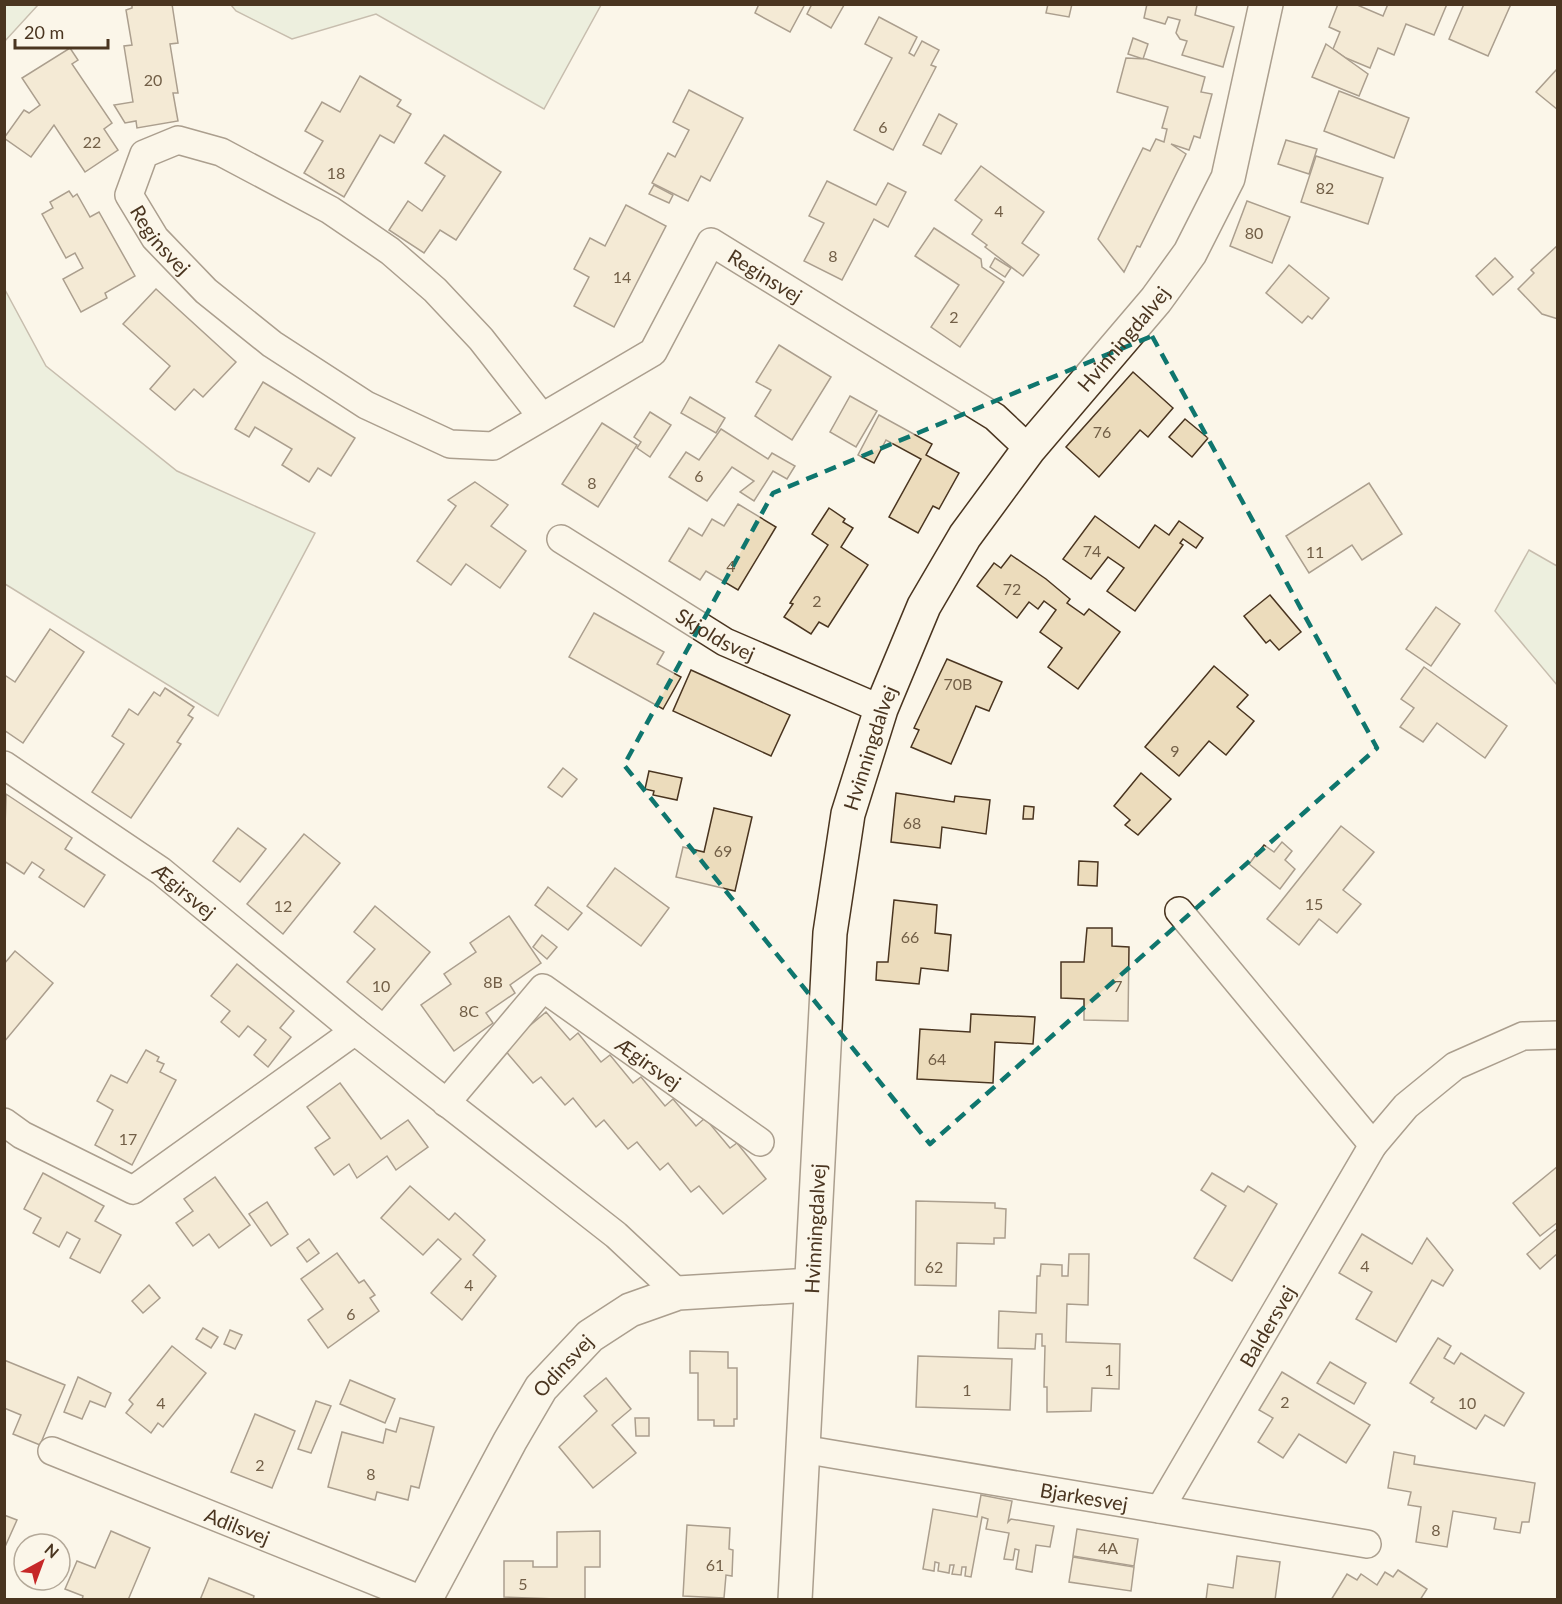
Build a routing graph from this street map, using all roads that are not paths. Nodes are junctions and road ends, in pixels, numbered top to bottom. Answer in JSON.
{"nodes":[{"id":1,"x":1266,"y":4,"type":"edge"},
{"id":2,"x":542,"y":417,"type":"junction"},
{"id":3,"x":1029,"y":449,"type":"junction"},
{"id":4,"x":561,"y":539,"type":"dead end"},
{"id":5,"x":881,"y":709,"type":"junction"},
{"id":6,"x":4,"y":765,"type":"edge"},
{"id":7,"x":1179,"y":911,"type":"dead end"},
{"id":8,"x":355,"y":1031,"type":"junction"},
{"id":9,"x":1557,"y":1035,"type":"edge"},
{"id":10,"x":446,"y":1103,"type":"junction"},
{"id":11,"x":4,"y":1122,"type":"edge"},
{"id":12,"x":760,"y":1142,"type":"dead end"},
{"id":13,"x":1373,"y":1144,"type":"junction"},
{"id":14,"x":811,"y":1286,"type":"junction"},
{"id":15,"x":678,"y":1293,"type":"junction"},
{"id":16,"x":802,"y":1449,"type":"junction"},
{"id":17,"x":52,"y":1451,"type":"dead end"},
{"id":18,"x":1160,"y":1509,"type":"junction"},
{"id":19,"x":1367,"y":1544,"type":"dead end"},
{"id":20,"x":423,"y":1599,"type":"edge"},
{"id":21,"x":795,"y":1599,"type":"edge"}],
"edges":[{"from":1,"to":3,"type":"street","name":"Hvinningdalvej"},
{"from":2,"to":2,"type":"street","name":"Reginsvej"},
{"from":2,"to":3,"type":"street","name":"Reginsvej"},
{"from":3,"to":5,"type":"street","name":"Hvinningdalvej"},
{"from":4,"to":5,"type":"street","name":"Skjoldsvej"},
{"from":5,"to":14,"type":"street","name":"Hvinningdalvej"},
{"from":6,"to":8,"type":"street","name":"Ægirsvej"},
{"from":7,"to":13,"type":"street"},
{"from":8,"to":10,"type":"street","name":"Ægirsvej"},
{"from":8,"to":11,"type":"street"},
{"from":9,"to":13,"type":"street","name":"Baldersvej"},
{"from":10,"to":12,"type":"street","name":"Ægirsvej"},
{"from":10,"to":15,"type":"street","name":"Ægirsvej"},
{"from":13,"to":18,"type":"street","name":"Baldersvej"},
{"from":14,"to":15,"type":"street","name":"Odinsvej"},
{"from":14,"to":16,"type":"street","name":"Hvinningdalvej"},
{"from":15,"to":20,"type":"street","name":"Odinsvej"},
{"from":16,"to":18,"type":"street","name":"Bjarkesvej"},
{"from":16,"to":21,"type":"street","name":"Hvinningdalvej"},
{"from":17,"to":20,"type":"street","name":"Adilsvej"},
{"from":18,"to":19,"type":"street","name":"Bjarkesvej"}]}
